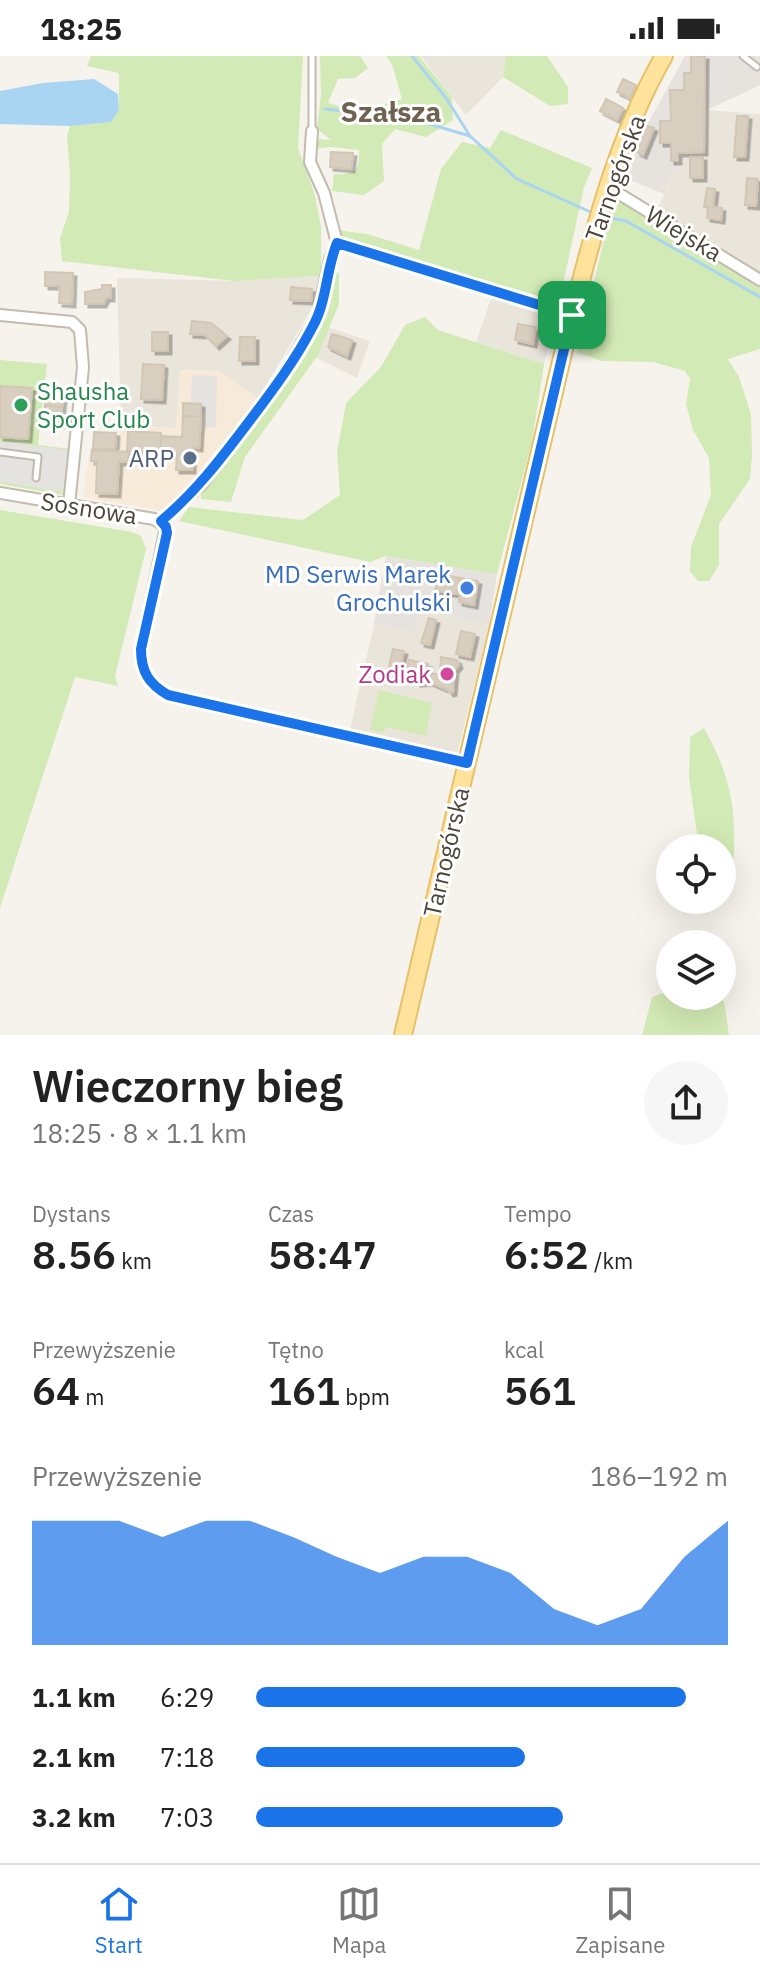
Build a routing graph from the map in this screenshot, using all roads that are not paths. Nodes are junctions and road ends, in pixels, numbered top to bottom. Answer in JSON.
{"nodes":[{"id":1,"x":312,"y":56,"type":"edge"},
{"id":2,"x":743,"y":56,"type":"edge"},
{"id":3,"x":660,"y":61,"type":"edge"},
{"id":4,"x":757,"y":67,"type":"dead end"},
{"id":5,"x":312,"y":131,"type":"joint"},
{"id":6,"x":605,"y":194,"type":"junction"},
{"id":7,"x":337,"y":243,"type":"junction"},
{"id":8,"x":760,"y":280,"type":"edge"},
{"id":9,"x":0,"y":315,"type":"edge"},
{"id":10,"x":572,"y":315,"type":"junction"},
{"id":11,"x":0,"y":452,"type":"edge"},
{"id":12,"x":36,"y":478,"type":"dead end"},
{"id":13,"x":0,"y":493,"type":"edge"},
{"id":14,"x":69,"y":505,"type":"junction"},
{"id":15,"x":161,"y":521,"type":"junction"},
{"id":16,"x":467,"y":763,"type":"junction"},
{"id":17,"x":403,"y":1035,"type":"edge"}],
"edges":[{"from":1,"to":5,"type":"lane"},
{"from":2,"to":4,"type":"lane"},
{"from":3,"to":6,"type":"main road","name":"Tarnogórska"},
{"from":5,"to":7,"type":"street"},
{"from":6,"to":8,"type":"street","name":"Wiejska"},
{"from":6,"to":10,"type":"main road","name":"Tarnogórska"},
{"from":7,"to":10,"type":"street"},
{"from":7,"to":15,"type":"street"},
{"from":9,"to":14,"type":"street"},
{"from":10,"to":16,"type":"main road","name":"Tarnogórska"},
{"from":11,"to":12,"type":"lane"},
{"from":13,"to":14,"type":"street","name":"Sosnowa"},
{"from":14,"to":15,"type":"street","name":"Sosnowa"},
{"from":15,"to":16,"type":"street","name":"Sosnowa"},
{"from":16,"to":17,"type":"main road","name":"Tarnogórska"}]}
